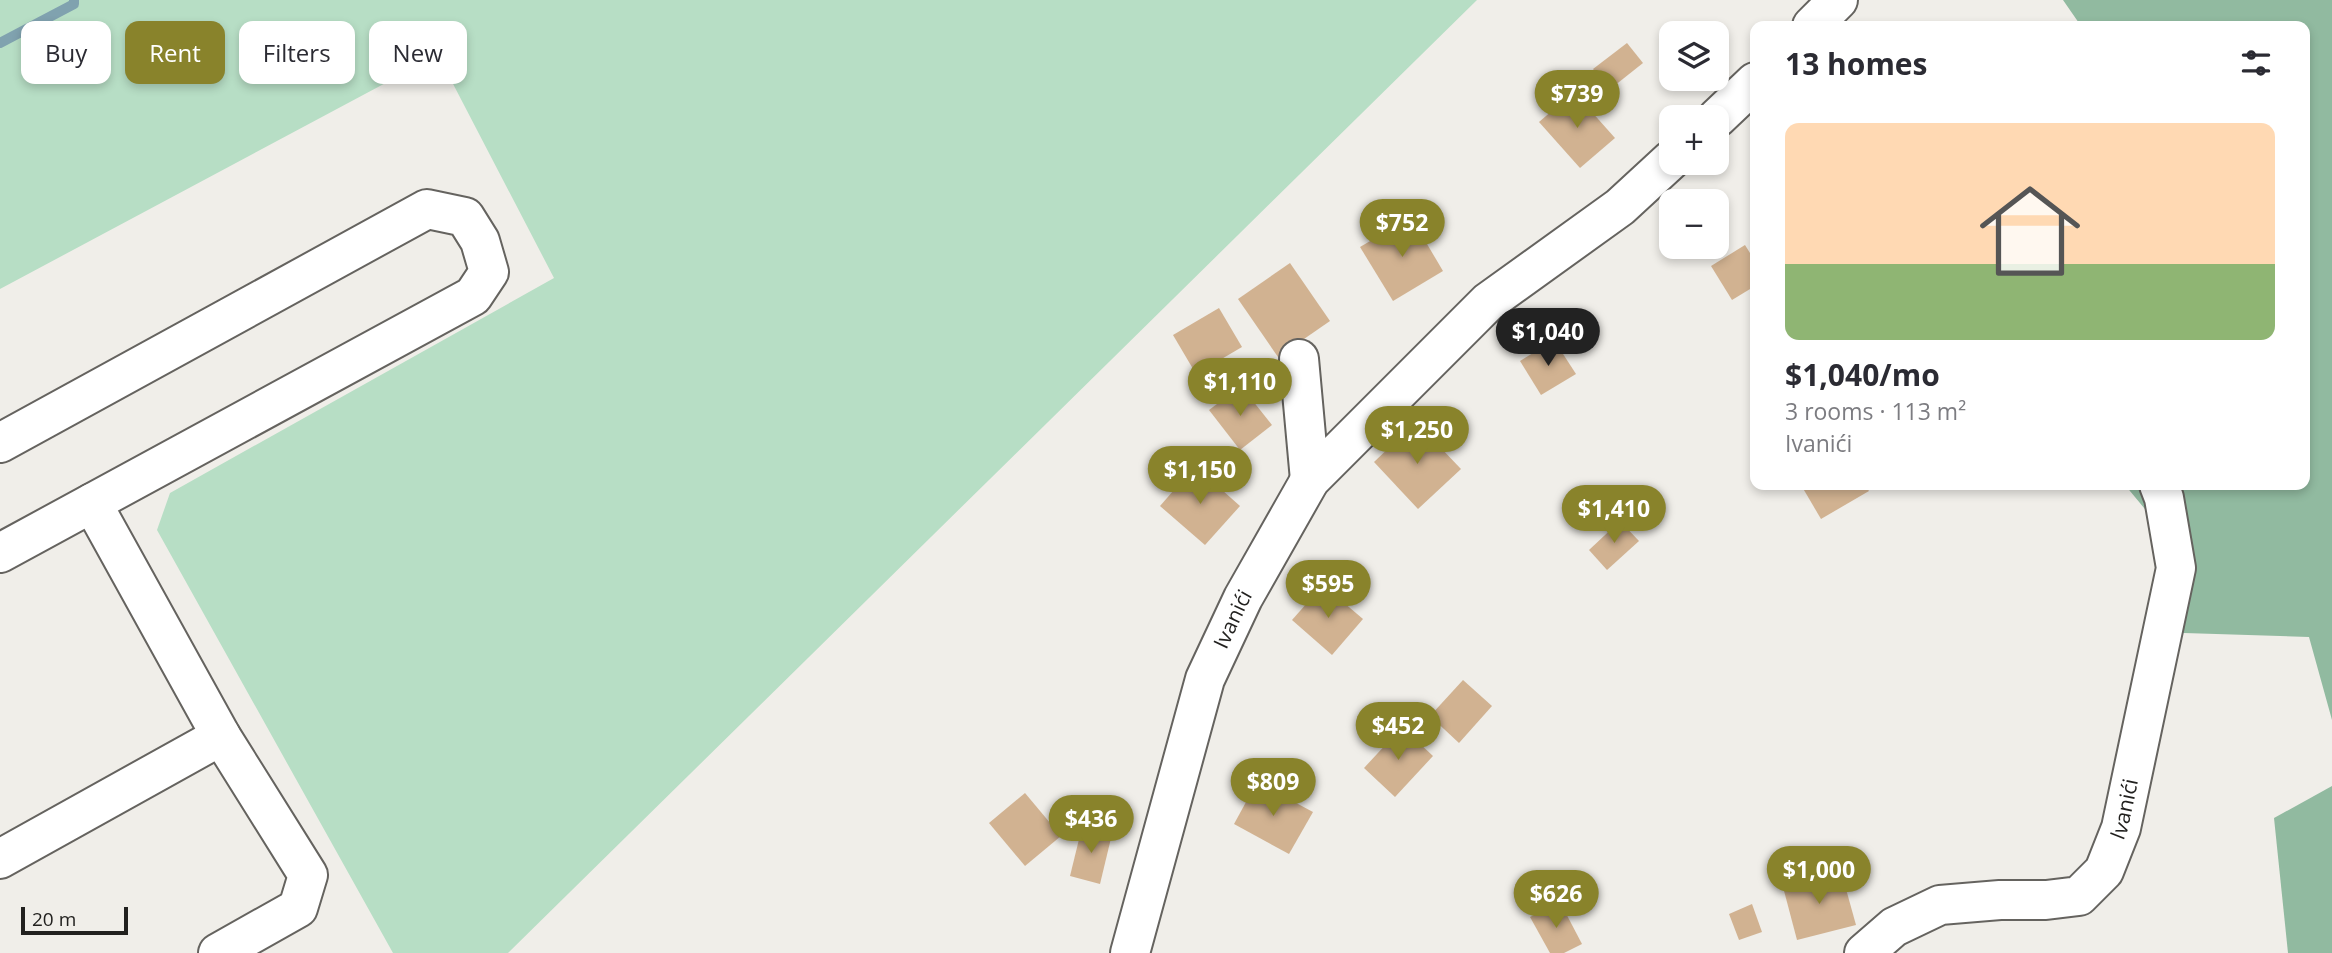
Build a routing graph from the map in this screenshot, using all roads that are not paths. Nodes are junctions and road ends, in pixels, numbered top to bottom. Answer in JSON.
{"nodes":[{"id":1,"x":1838,"y":0,"type":"edge"},
{"id":2,"x":1817,"y":21,"type":"edge"},
{"id":3,"x":1750,"y":87,"type":"edge"},
{"id":4,"x":1729,"y":107,"type":"edge"},
{"id":5,"x":1659,"y":171,"type":"edge"},
{"id":6,"x":1299,"y":359,"type":"dead end"},
{"id":7,"x":0,"y":443,"type":"edge"},
{"id":8,"x":1310,"y":480,"type":"junction"},
{"id":9,"x":2161,"y":490,"type":"edge"},
{"id":10,"x":92,"y":503,"type":"junction"},
{"id":11,"x":0,"y":553,"type":"edge"},
{"id":12,"x":221,"y":736,"type":"junction"},
{"id":13,"x":0,"y":859,"type":"edge"},
{"id":14,"x":218,"y":953,"type":"edge"},
{"id":15,"x":1130,"y":953,"type":"edge"},
{"id":16,"x":1864,"y":953,"type":"edge"}],
"edges":[{"from":1,"to":2,"type":"street"},
{"from":3,"to":4,"type":"street"},
{"from":5,"to":8,"type":"street","name":"Ivanići"},
{"from":6,"to":8,"type":"street"},
{"from":7,"to":10,"type":"street"},
{"from":8,"to":15,"type":"street","name":"Ivanići"},
{"from":9,"to":16,"type":"street","name":"Ivanići"},
{"from":10,"to":11,"type":"street"},
{"from":10,"to":12,"type":"street"},
{"from":12,"to":13,"type":"street"},
{"from":12,"to":14,"type":"street"}]}
